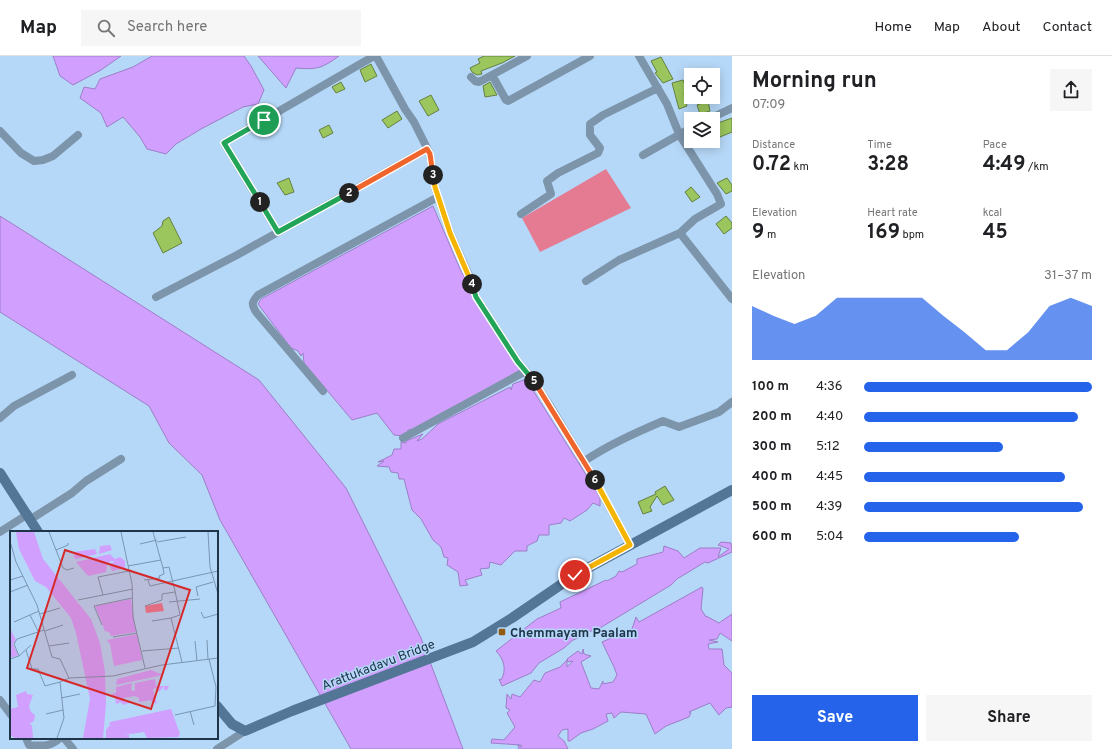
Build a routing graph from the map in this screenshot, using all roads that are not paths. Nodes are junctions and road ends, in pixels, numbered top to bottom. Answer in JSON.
{"nodes":[{"id":1,"x":375,"y":56,"type":"edge"},
{"id":2,"x":527,"y":56,"type":"edge"},
{"id":3,"x":590,"y":56,"type":"edge"},
{"id":4,"x":639,"y":56,"type":"edge"},
{"id":5,"x":492,"y":75,"type":"junction"},
{"id":6,"x":471,"y":77,"type":"dead end"},
{"id":7,"x":658,"y":88,"type":"junction"},
{"id":8,"x":732,"y":108,"type":"edge"},
{"id":9,"x":720,"y":114,"type":"edge"},
{"id":10,"x":0,"y":131,"type":"edge"},
{"id":11,"x":684,"y":132,"type":"edge"},
{"id":12,"x":679,"y":134,"type":"junction"},
{"id":13,"x":78,"y":135,"type":"dead end"},
{"id":14,"x":427,"y":149,"type":"junction"},
{"id":15,"x":643,"y":155,"type":"dead end"},
{"id":16,"x":438,"y":197,"type":"junction"},
{"id":17,"x":521,"y":214,"type":"dead end"},
{"id":18,"x":278,"y":232,"type":"junction"},
{"id":19,"x":680,"y":233,"type":"junction"},
{"id":20,"x":586,"y":281,"type":"dead end"},
{"id":21,"x":156,"y":296,"type":"dead end"},
{"id":22,"x":732,"y":299,"type":"edge"},
{"id":23,"x":526,"y":371,"type":"junction"},
{"id":24,"x":72,"y":375,"type":"dead end"},
{"id":25,"x":323,"y":391,"type":"dead end"},
{"id":26,"x":732,"y":402,"type":"edge"},
{"id":27,"x":0,"y":418,"type":"edge"},
{"id":28,"x":403,"y":438,"type":"dead end"},
{"id":29,"x":121,"y":459,"type":"dead end"},
{"id":30,"x":583,"y":462,"type":"junction"},
{"id":31,"x":0,"y":473,"type":"edge"},
{"id":32,"x":732,"y":490,"type":"edge"},
{"id":33,"x":29,"y":517,"type":"junction"},
{"id":34,"x":37,"y":531,"type":"edge"},
{"id":35,"x":0,"y":532,"type":"edge"},
{"id":36,"x":630,"y":545,"type":"junction"},
{"id":37,"x":0,"y":700,"type":"edge"},
{"id":38,"x":218,"y":707,"type":"edge"},
{"id":39,"x":10,"y":714,"type":"edge"},
{"id":40,"x":245,"y":731,"type":"junction"},
{"id":41,"x":26,"y":739,"type":"edge"},
{"id":42,"x":59,"y":739,"type":"edge"},
{"id":43,"x":65,"y":739,"type":"edge"},
{"id":44,"x":73,"y":749,"type":"edge"},
{"id":45,"x":217,"y":749,"type":"edge"}],
"edges":[{"from":1,"to":14,"type":"street"},
{"from":1,"to":18,"type":"street"},
{"from":2,"to":5,"type":"street"},
{"from":3,"to":5,"type":"street"},
{"from":4,"to":7,"type":"street"},
{"from":5,"to":6,"type":"street"},
{"from":7,"to":12,"type":"street"},
{"from":7,"to":17,"type":"street"},
{"from":8,"to":9,"type":"street"},
{"from":10,"to":13,"type":"street"},
{"from":11,"to":12,"type":"street"},
{"from":12,"to":15,"type":"street"},
{"from":12,"to":19,"type":"street"},
{"from":14,"to":16,"type":"street"},
{"from":14,"to":18,"type":"street"},
{"from":16,"to":23,"type":"street"},
{"from":16,"to":25,"type":"street"},
{"from":18,"to":21,"type":"street"},
{"from":19,"to":20,"type":"street"},
{"from":19,"to":22,"type":"street"},
{"from":23,"to":28,"type":"street"},
{"from":23,"to":30,"type":"street"},
{"from":24,"to":27,"type":"street"},
{"from":26,"to":30,"type":"street"},
{"from":29,"to":33,"type":"street"},
{"from":30,"to":36,"type":"street"},
{"from":31,"to":33,"type":"main road"},
{"from":32,"to":36,"type":"main road","name":"Arattukadavu Bridge"},
{"from":33,"to":34,"type":"main road"},
{"from":33,"to":35,"type":"street"},
{"from":36,"to":40,"type":"main road","name":"Arattukadavu Bridge"},
{"from":37,"to":39,"type":"street"},
{"from":38,"to":40,"type":"main road"},
{"from":40,"to":45,"type":"street"},
{"from":41,"to":42,"type":"street"},
{"from":43,"to":44,"type":"street"}]}
